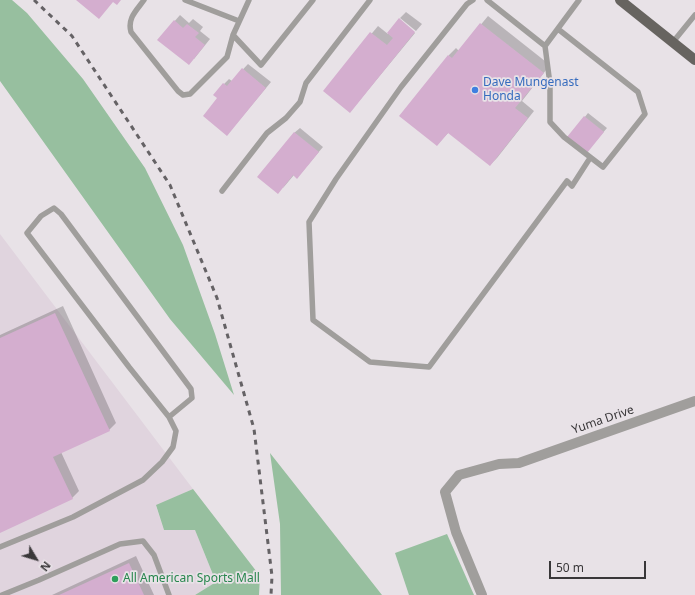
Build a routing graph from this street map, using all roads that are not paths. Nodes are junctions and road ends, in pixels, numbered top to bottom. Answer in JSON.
{"nodes":[{"id":1,"x":144,"y":0,"type":"edge"},
{"id":2,"x":185,"y":0,"type":"edge"},
{"id":3,"x":249,"y":0,"type":"edge"},
{"id":4,"x":313,"y":0,"type":"edge"},
{"id":5,"x":370,"y":0,"type":"edge"},
{"id":6,"x":473,"y":0,"type":"edge"},
{"id":7,"x":487,"y":0,"type":"edge"},
{"id":8,"x":579,"y":0,"type":"edge"},
{"id":9,"x":620,"y":0,"type":"edge"},
{"id":10,"x":695,"y":15,"type":"edge"},
{"id":11,"x":239,"y":21,"type":"junction"},
{"id":12,"x":558,"y":29,"type":"junction"},
{"id":13,"x":233,"y":35,"type":"junction"},
{"id":14,"x":673,"y":42,"type":"junction"},
{"id":15,"x":545,"y":46,"type":"junction"},
{"id":16,"x":695,"y":60,"type":"edge"},
{"id":17,"x":590,"y":158,"type":"junction"},
{"id":18,"x":222,"y":191,"type":"dead end"},
{"id":19,"x":695,"y":401,"type":"edge"},
{"id":20,"x":169,"y":417,"type":"junction"},
{"id":21,"x":0,"y":547,"type":"edge"},
{"id":22,"x":2,"y":595,"type":"edge"},
{"id":23,"x":169,"y":595,"type":"edge"},
{"id":24,"x":482,"y":595,"type":"edge"}],
"edges":[{"from":1,"to":13,"type":"lane"},
{"from":2,"to":11,"type":"lane"},
{"from":3,"to":11,"type":"lane"},
{"from":4,"to":13,"type":"lane"},
{"from":5,"to":18,"type":"lane"},
{"from":6,"to":17,"type":"lane"},
{"from":7,"to":15,"type":"lane"},
{"from":8,"to":12,"type":"lane"},
{"from":9,"to":14,"type":"main road"},
{"from":10,"to":14,"type":"lane"},
{"from":11,"to":13,"type":"lane"},
{"from":12,"to":15,"type":"lane"},
{"from":12,"to":17,"type":"lane"},
{"from":14,"to":16,"type":"main road"},
{"from":15,"to":17,"type":"lane"},
{"from":19,"to":24,"type":"street","name":"Yuma Drive"},
{"from":20,"to":20,"type":"lane"},
{"from":20,"to":21,"type":"lane"},
{"from":22,"to":23,"type":"lane"}]}
